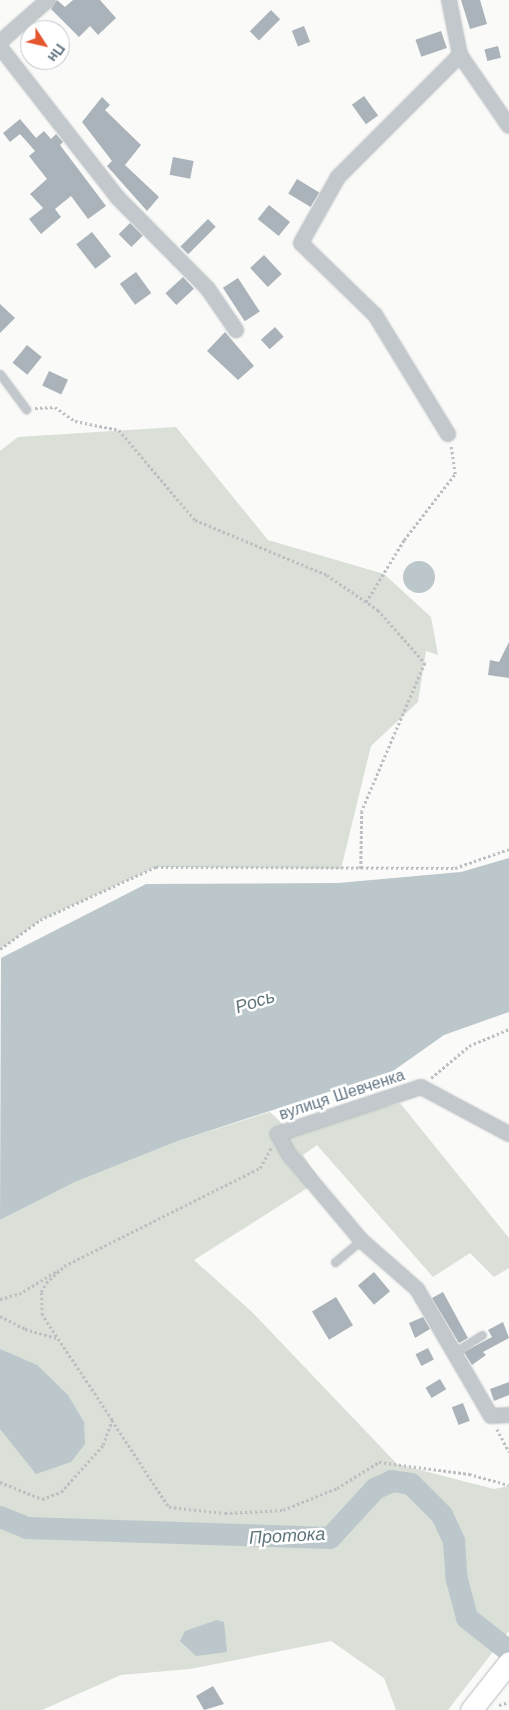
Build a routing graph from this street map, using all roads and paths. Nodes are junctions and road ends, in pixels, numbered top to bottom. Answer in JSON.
{"nodes":[{"id":1,"x":48,"y":0,"type":"edge"},
{"id":2,"x":449,"y":0,"type":"edge"},
{"id":3,"x":0,"y":42,"type":"edge"},
{"id":4,"x":0,"y":47,"type":"edge"},
{"id":5,"x":460,"y":55,"type":"junction"},
{"id":6,"x":509,"y":126,"type":"edge"},
{"id":7,"x":236,"y":330,"type":"dead end"},
{"id":8,"x":0,"y":374,"type":"edge"},
{"id":9,"x":26,"y":409,"type":"joint"},
{"id":10,"x":448,"y":434,"type":"joint"},
{"id":11,"x":366,"y":602,"type":"junction"},
{"id":12,"x":509,"y":849,"type":"edge"},
{"id":13,"x":361,"y":869,"type":"junction"},
{"id":14,"x":0,"y":949,"type":"edge"},
{"id":15,"x":509,"y":1028,"type":"edge"},
{"id":16,"x":421,"y":1087,"type":"junction"},
{"id":17,"x":278,"y":1134,"type":"junction"},
{"id":18,"x":509,"y":1134,"type":"edge"},
{"id":19,"x":361,"y":1240,"type":"junction"},
{"id":20,"x":335,"y":1262,"type":"dead end"},
{"id":21,"x":64,"y":1266,"type":"junction"},
{"id":22,"x":0,"y":1299,"type":"edge"},
{"id":23,"x":0,"y":1316,"type":"edge"},
{"id":24,"x":482,"y":1335,"type":"dead end"},
{"id":25,"x":58,"y":1338,"type":"junction"},
{"id":26,"x":452,"y":1353,"type":"junction"},
{"id":27,"x":509,"y":1415,"type":"edge"},
{"id":28,"x":491,"y":1416,"type":"junction"},
{"id":29,"x":112,"y":1420,"type":"junction"},
{"id":30,"x":509,"y":1452,"type":"edge"},
{"id":31,"x":0,"y":1482,"type":"edge"},
{"id":32,"x":509,"y":1484,"type":"edge"},
{"id":33,"x":509,"y":1662,"type":"edge"},
{"id":34,"x":509,"y":1702,"type":"edge"},
{"id":35,"x":499,"y":1705,"type":"dead end"},
{"id":36,"x":471,"y":1710,"type":"edge"}],
"edges":[{"from":1,"to":3,"type":"street"},
{"from":2,"to":5,"type":"street"},
{"from":4,"to":7,"type":"street"},
{"from":5,"to":6,"type":"street"},
{"from":5,"to":10,"type":"street"},
{"from":8,"to":9,"type":"lane"},
{"from":9,"to":11,"type":"path"},
{"from":10,"to":11,"type":"path"},
{"from":11,"to":13,"type":"path"},
{"from":12,"to":13,"type":"path"},
{"from":13,"to":14,"type":"path"},
{"from":15,"to":16,"type":"path"},
{"from":16,"to":17,"type":"street","name":"вулиця Шевченка"},
{"from":16,"to":18,"type":"street","name":"вулиця Шевченка"},
{"from":17,"to":19,"type":"street","name":"вулиця Шевченка"},
{"from":17,"to":21,"type":"path"},
{"from":19,"to":20,"type":"lane"},
{"from":19,"to":26,"type":"street","name":"вулиця Шевченка"},
{"from":21,"to":22,"type":"path"},
{"from":21,"to":25,"type":"path"},
{"from":23,"to":25,"type":"path"},
{"from":24,"to":26,"type":"lane"},
{"from":25,"to":29,"type":"path"},
{"from":26,"to":28,"type":"street","name":"вулиця Шевченка"},
{"from":27,"to":28,"type":"street"},
{"from":28,"to":30,"type":"path"},
{"from":29,"to":31,"type":"path"},
{"from":29,"to":32,"type":"path"},
{"from":33,"to":36,"type":"main road"},
{"from":34,"to":35,"type":"path"}]}
